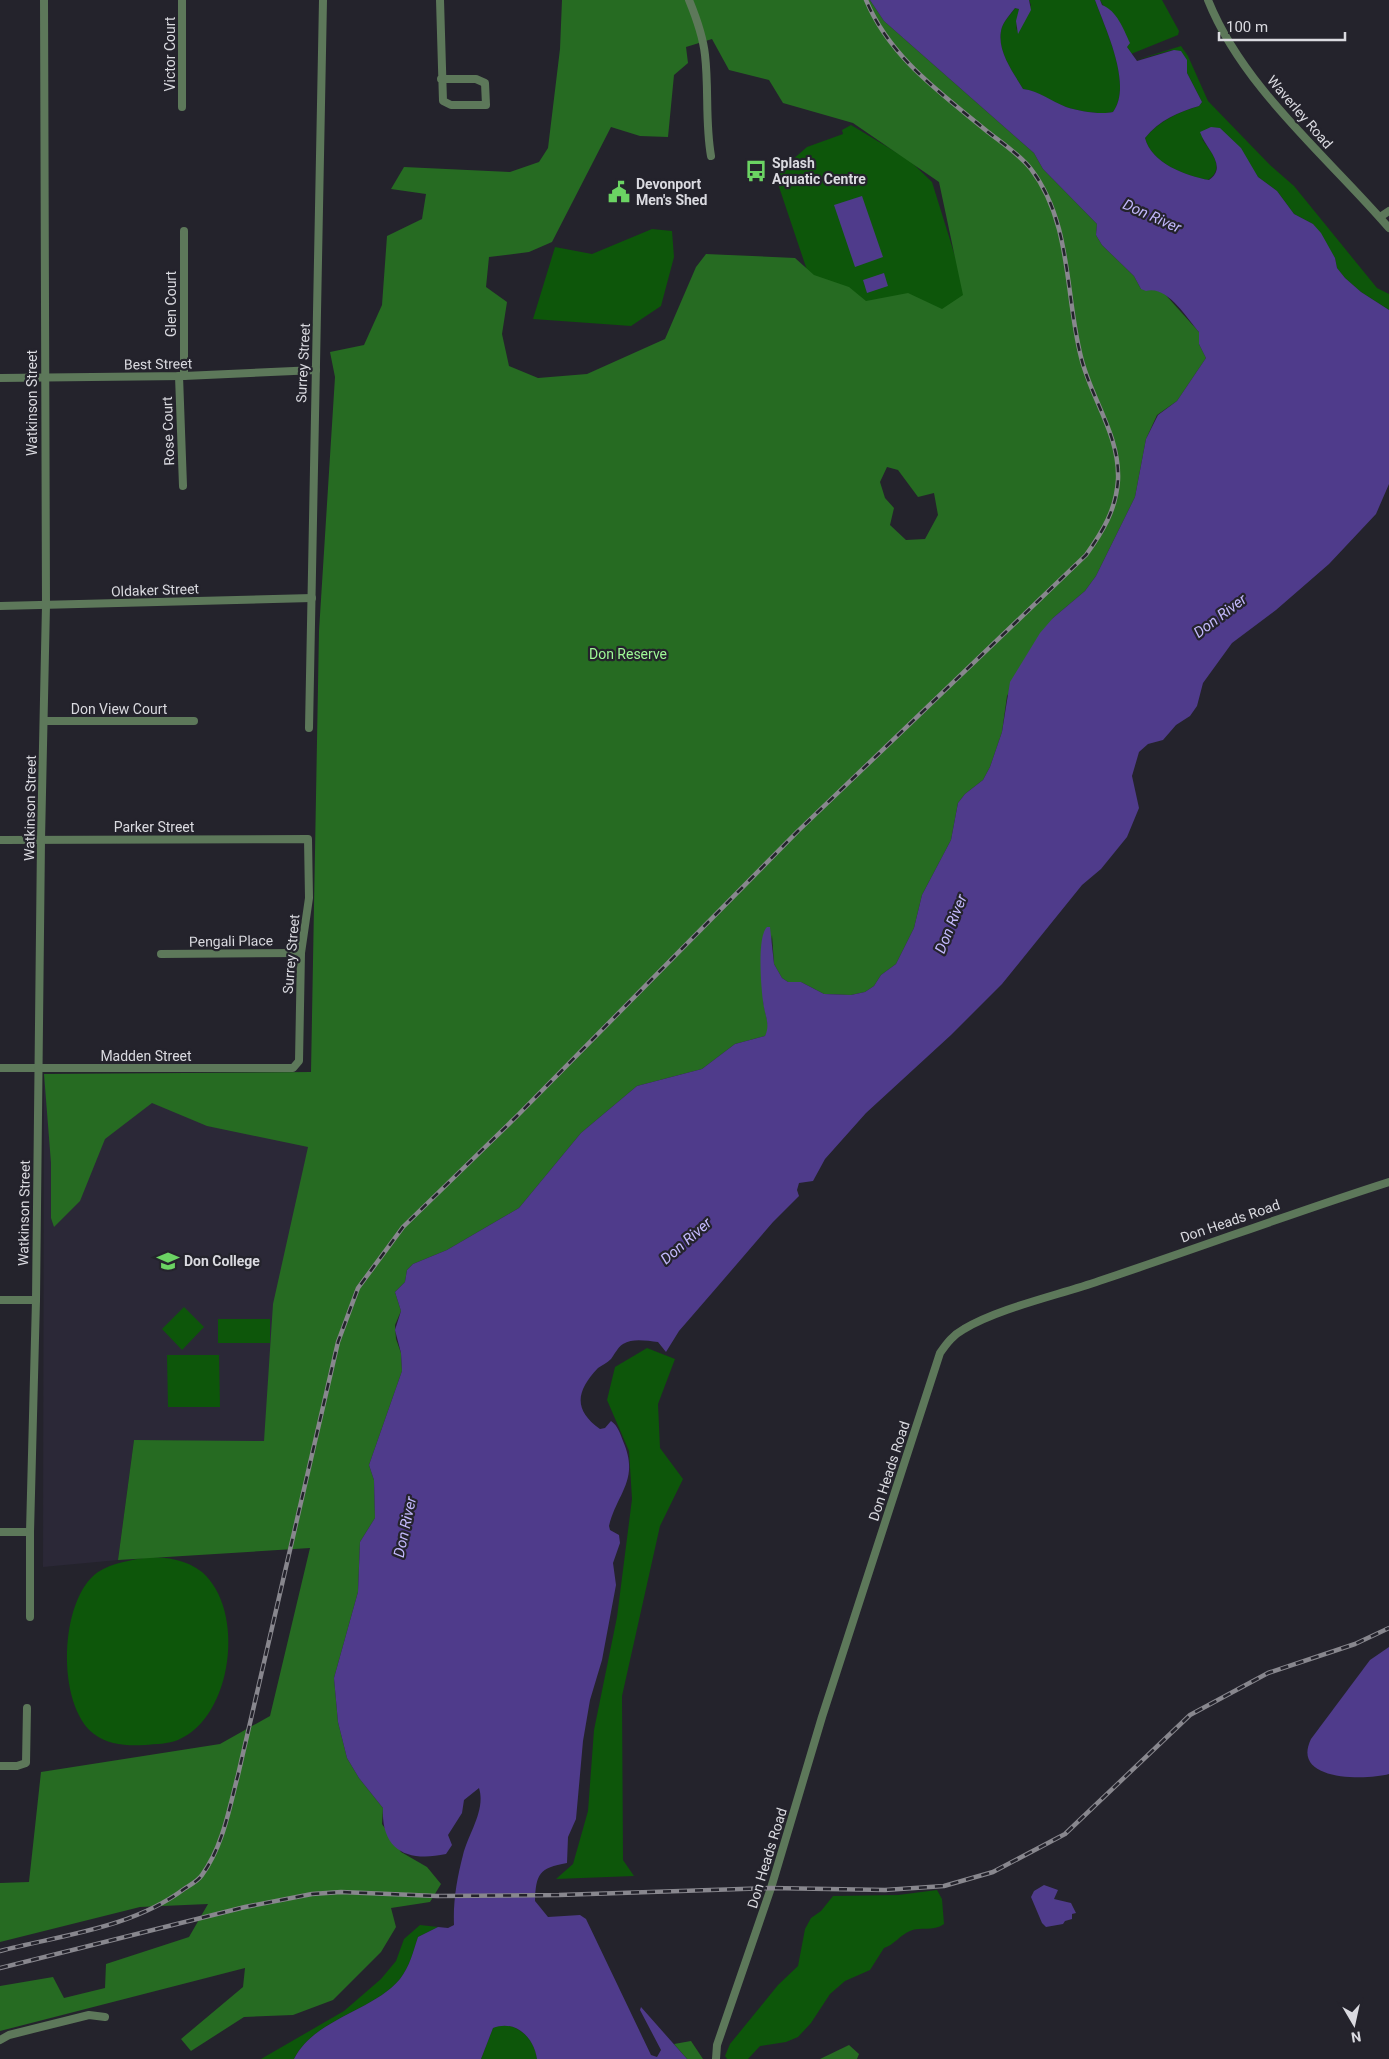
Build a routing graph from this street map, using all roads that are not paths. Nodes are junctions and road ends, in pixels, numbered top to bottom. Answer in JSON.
{"nodes":[{"id":1,"x":44,"y":0,"type":"edge"},
{"id":2,"x":182,"y":0,"type":"edge"},
{"id":3,"x":323,"y":0,"type":"edge"},
{"id":4,"x":440,"y":0,"type":"edge"},
{"id":5,"x":689,"y":0,"type":"edge"},
{"id":6,"x":1208,"y":0,"type":"edge"},
{"id":7,"x":441,"y":79,"type":"junction"},
{"id":8,"x":182,"y":107,"type":"dead end"},
{"id":9,"x":711,"y":156,"type":"dead end"},
{"id":10,"x":1389,"y":211,"type":"edge"},
{"id":11,"x":1380,"y":217,"type":"junction"},
{"id":12,"x":1389,"y":228,"type":"edge"},
{"id":13,"x":184,"y":231,"type":"dead end"},
{"id":14,"x":316,"y":370,"type":"junction"},
{"id":15,"x":181,"y":376,"type":"junction"},
{"id":16,"x":0,"y":378,"type":"edge"},
{"id":17,"x":44,"y":378,"type":"junction"},
{"id":18,"x":182,"y":486,"type":"dead end"},
{"id":19,"x":312,"y":598,"type":"junction"},
{"id":20,"x":46,"y":605,"type":"junction"},
{"id":21,"x":0,"y":606,"type":"edge"},
{"id":22,"x":44,"y":721,"type":"junction"},
{"id":23,"x":194,"y":721,"type":"dead end"},
{"id":24,"x":309,"y":728,"type":"dead end"},
{"id":25,"x":308,"y":839,"type":"joint"},
{"id":26,"x":0,"y":840,"type":"edge"},
{"id":27,"x":41,"y":840,"type":"junction"},
{"id":28,"x":301,"y":953,"type":"junction"},
{"id":29,"x":160,"y":954,"type":"dead end"},
{"id":30,"x":0,"y":1068,"type":"edge"},
{"id":31,"x":39,"y":1068,"type":"junction"},
{"id":32,"x":293,"y":1068,"type":"joint"},
{"id":33,"x":1389,"y":1182,"type":"edge"},
{"id":34,"x":0,"y":1300,"type":"edge"},
{"id":35,"x":36,"y":1300,"type":"junction"},
{"id":36,"x":0,"y":1532,"type":"edge"},
{"id":37,"x":30,"y":1532,"type":"junction"},
{"id":38,"x":30,"y":1617,"type":"dead end"},
{"id":39,"x":27,"y":1708,"type":"dead end"},
{"id":40,"x":0,"y":1766,"type":"edge"},
{"id":41,"x":105,"y":2017,"type":"dead end"},
{"id":42,"x":0,"y":2040,"type":"edge"},
{"id":43,"x":716,"y":2059,"type":"edge"}],
"edges":[{"from":1,"to":17,"type":"street","name":"Watkinson Street"},
{"from":2,"to":8,"type":"street","name":"Victor Court"},
{"from":3,"to":14,"type":"street","name":"Surrey Street"},
{"from":4,"to":7,"type":"street"},
{"from":5,"to":9,"type":"street"},
{"from":6,"to":11,"type":"street","name":"Waverley Road"},
{"from":7,"to":7,"type":"street"},
{"from":10,"to":11,"type":"street"},
{"from":11,"to":12,"type":"street","name":"Waverley Road"},
{"from":13,"to":15,"type":"street","name":"Glen Court"},
{"from":14,"to":15,"type":"street","name":"Best Street"},
{"from":14,"to":19,"type":"street","name":"Surrey Street"},
{"from":15,"to":17,"type":"street","name":"Best Street"},
{"from":15,"to":18,"type":"street","name":"Rose Court"},
{"from":16,"to":17,"type":"street","name":"Best Street"},
{"from":17,"to":20,"type":"street","name":"Watkinson Street"},
{"from":19,"to":20,"type":"street","name":"Oldaker Street"},
{"from":19,"to":24,"type":"street","name":"Surrey Street"},
{"from":20,"to":21,"type":"street","name":"Oldaker Street"},
{"from":20,"to":22,"type":"street","name":"Watkinson Street"},
{"from":22,"to":23,"type":"street","name":"Don View Court"},
{"from":22,"to":27,"type":"street","name":"Watkinson Street"},
{"from":25,"to":27,"type":"street","name":"Parker Street"},
{"from":25,"to":28,"type":"street","name":"Surrey Street"},
{"from":26,"to":27,"type":"street","name":"Parker Street"},
{"from":27,"to":31,"type":"street","name":"Watkinson Street"},
{"from":28,"to":29,"type":"street","name":"Pengali Place"},
{"from":28,"to":32,"type":"street","name":"Surrey Street"},
{"from":30,"to":31,"type":"street","name":"Madden Street"},
{"from":31,"to":32,"type":"street","name":"Madden Street"},
{"from":31,"to":35,"type":"street","name":"Watkinson Street"},
{"from":33,"to":43,"type":"street","name":"Don Heads Road"},
{"from":34,"to":35,"type":"street"},
{"from":35,"to":37,"type":"street","name":"Watkinson Street"},
{"from":36,"to":37,"type":"street"},
{"from":37,"to":38,"type":"street","name":"Watkinson Street"},
{"from":39,"to":40,"type":"street"},
{"from":41,"to":42,"type":"street"}]}
